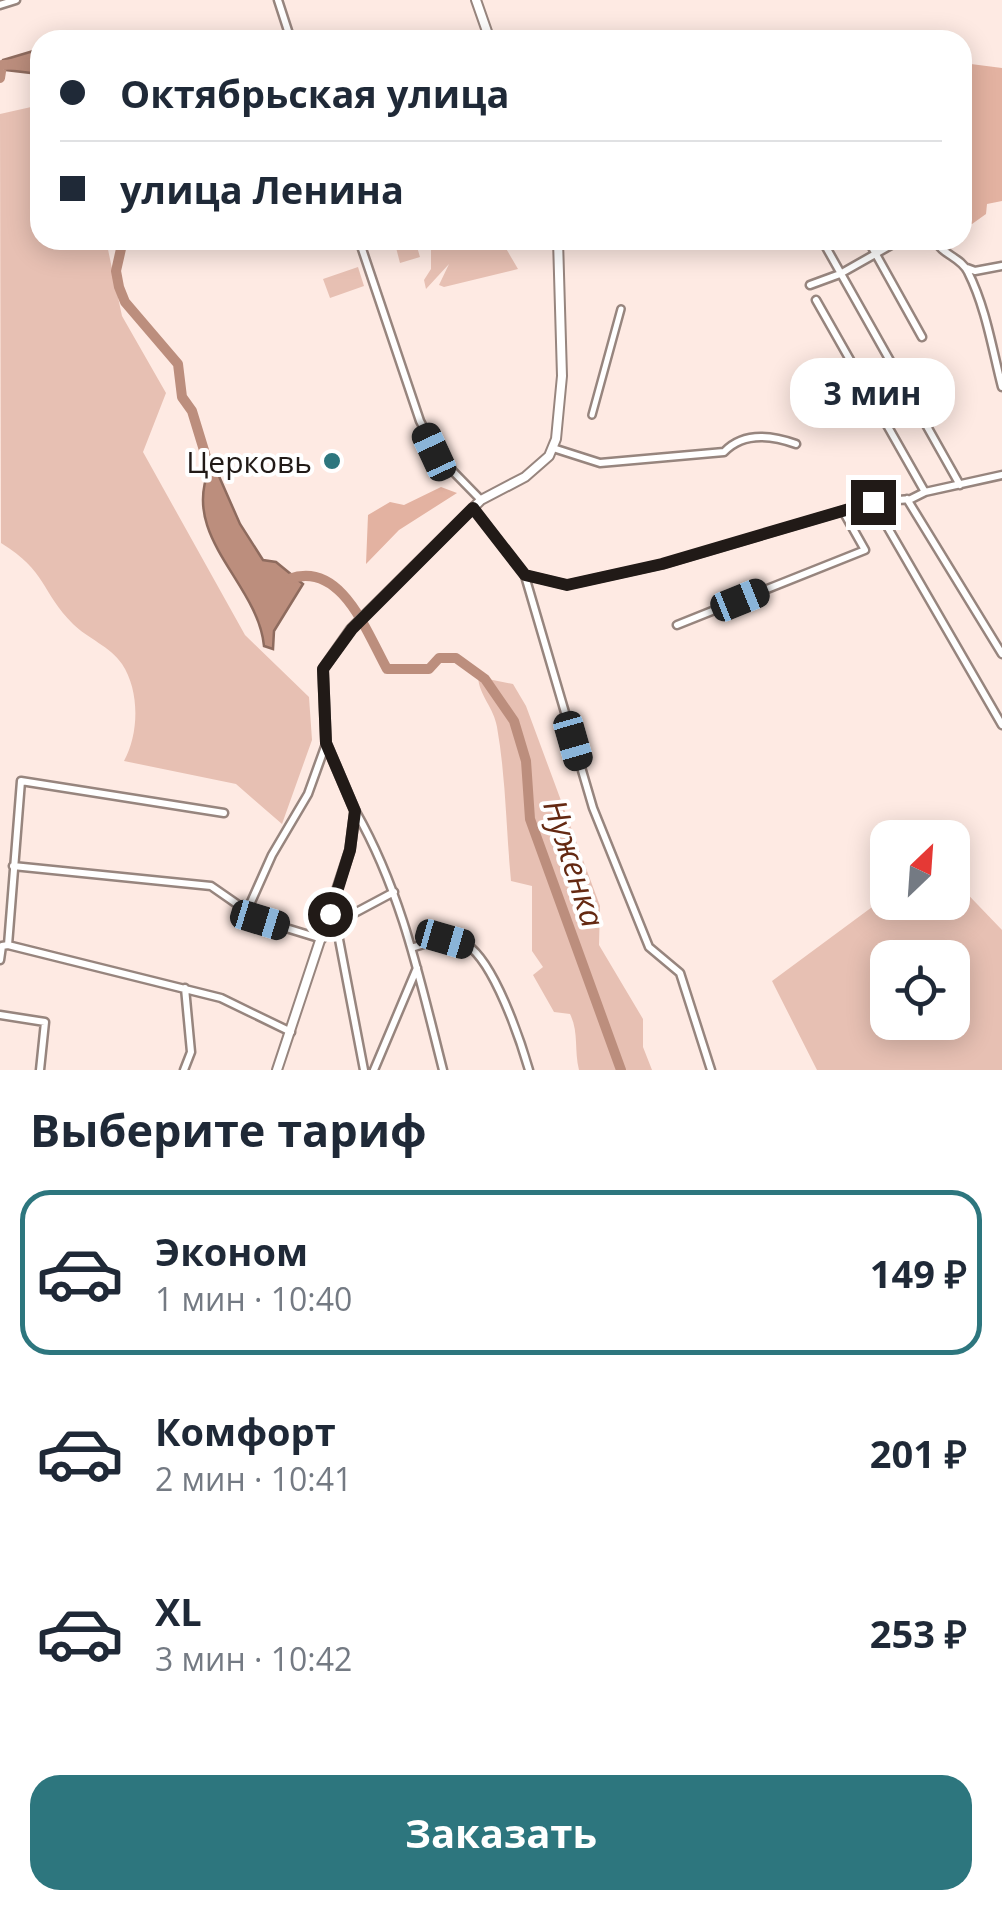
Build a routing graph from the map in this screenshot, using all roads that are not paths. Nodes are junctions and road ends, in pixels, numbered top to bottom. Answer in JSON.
{"nodes":[{"id":1,"x":16,"y":0,"type":"edge"},
{"id":2,"x":278,"y":0,"type":"edge"},
{"id":3,"x":476,"y":0,"type":"edge"},
{"id":4,"x":0,"y":6,"type":"edge"},
{"id":5,"x":288,"y":30,"type":"edge"},
{"id":6,"x":486,"y":30,"type":"edge"},
{"id":7,"x":362,"y":250,"type":"edge"},
{"id":8,"x":558,"y":250,"type":"edge"},
{"id":9,"x":827,"y":250,"type":"edge"},
{"id":10,"x":873,"y":250,"type":"edge"},
{"id":11,"x":884,"y":250,"type":"edge"},
{"id":12,"x":939,"y":250,"type":"edge"},
{"id":13,"x":876,"y":255,"type":"junction"},
{"id":14,"x":1002,"y":266,"type":"edge"},
{"id":15,"x":966,"y":268,"type":"junction"},
{"id":16,"x":840,"y":274,"type":"junction"},
{"id":17,"x":810,"y":285,"type":"dead end"},
{"id":18,"x":816,"y":300,"type":"dead end"},
{"id":19,"x":622,"y":308,"type":"dead end"},
{"id":20,"x":922,"y":338,"type":"dead end"},
{"id":21,"x":1002,"y":387,"type":"edge"},
{"id":22,"x":592,"y":416,"type":"dead end"},
{"id":23,"x":796,"y":444,"type":"dead end"},
{"id":24,"x":553,"y":448,"type":"junction"},
{"id":25,"x":1002,"y":476,"type":"edge"},
{"id":26,"x":960,"y":485,"type":"junction"},
{"id":27,"x":925,"y":492,"type":"junction"},
{"id":28,"x":906,"y":498,"type":"junction"},
{"id":29,"x":481,"y":500,"type":"junction"},
{"id":30,"x":873,"y":502,"type":"junction"},
{"id":31,"x":473,"y":508,"type":"junction"},
{"id":32,"x":843,"y":511,"type":"junction"},
{"id":33,"x":525,"y":575,"type":"junction"},
{"id":34,"x":677,"y":625,"type":"dead end"},
{"id":35,"x":1002,"y":654,"type":"edge"},
{"id":36,"x":1002,"y":725,"type":"edge"},
{"id":37,"x":326,"y":743,"type":"junction"},
{"id":38,"x":355,"y":811,"type":"junction"},
{"id":39,"x":224,"y":813,"type":"dead end"},
{"id":40,"x":13,"y":866,"type":"junction"},
{"id":41,"x":394,"y":892,"type":"junction"},
{"id":42,"x":247,"y":911,"type":"junction"},
{"id":43,"x":330,"y":914,"type":"junction"},
{"id":44,"x":334,"y":924,"type":"junction"},
{"id":45,"x":322,"y":939,"type":"junction"},
{"id":46,"x":5,"y":946,"type":"edge"},
{"id":47,"x":414,"y":948,"type":"junction"},
{"id":48,"x":0,"y":960,"type":"edge"},
{"id":49,"x":417,"y":967,"type":"junction"},
{"id":50,"x":185,"y":988,"type":"junction"},
{"id":51,"x":0,"y":1015,"type":"edge"},
{"id":52,"x":291,"y":1032,"type":"junction"},
{"id":53,"x":40,"y":1070,"type":"edge"},
{"id":54,"x":184,"y":1070,"type":"edge"},
{"id":55,"x":278,"y":1070,"type":"edge"},
{"id":56,"x":364,"y":1070,"type":"edge"},
{"id":57,"x":374,"y":1070,"type":"edge"},
{"id":58,"x":442,"y":1070,"type":"edge"},
{"id":59,"x":529,"y":1070,"type":"edge"},
{"id":60,"x":711,"y":1070,"type":"edge"}],
"edges":[{"from":1,"to":4,"type":"street"},
{"from":2,"to":5,"type":"street"},
{"from":3,"to":6,"type":"street"},
{"from":7,"to":29,"type":"street"},
{"from":8,"to":24,"type":"street"},
{"from":9,"to":16,"type":"street"},
{"from":10,"to":13,"type":"street"},
{"from":11,"to":13,"type":"street"},
{"from":12,"to":15,"type":"street"},
{"from":13,"to":16,"type":"street"},
{"from":13,"to":20,"type":"street"},
{"from":14,"to":15,"type":"street"},
{"from":15,"to":21,"type":"street"},
{"from":16,"to":17,"type":"street"},
{"from":16,"to":26,"type":"street"},
{"from":18,"to":27,"type":"street"},
{"from":19,"to":22,"type":"street"},
{"from":23,"to":24,"type":"street"},
{"from":24,"to":29,"type":"street"},
{"from":25,"to":26,"type":"street"},
{"from":26,"to":27,"type":"street"},
{"from":27,"to":28,"type":"street"},
{"from":28,"to":30,"type":"street"},
{"from":28,"to":35,"type":"street"},
{"from":29,"to":31,"type":"street"},
{"from":30,"to":32,"type":"street"},
{"from":30,"to":36,"type":"street"},
{"from":31,"to":33,"type":"street"},
{"from":31,"to":37,"type":"street"},
{"from":32,"to":33,"type":"street"},
{"from":32,"to":34,"type":"street"},
{"from":33,"to":60,"type":"street"},
{"from":37,"to":38,"type":"street"},
{"from":37,"to":42,"type":"street"},
{"from":38,"to":41,"type":"street"},
{"from":38,"to":43,"type":"street"},
{"from":39,"to":40,"type":"street"},
{"from":40,"to":42,"type":"street"},
{"from":40,"to":46,"type":"street"},
{"from":41,"to":44,"type":"street"},
{"from":41,"to":47,"type":"street"},
{"from":42,"to":45,"type":"street"},
{"from":43,"to":44,"type":"street"},
{"from":43,"to":45,"type":"street"},
{"from":44,"to":56,"type":"street"},
{"from":45,"to":52,"type":"street"},
{"from":46,"to":48,"type":"street"},
{"from":46,"to":50,"type":"street"},
{"from":47,"to":49,"type":"street"},
{"from":47,"to":59,"type":"street"},
{"from":49,"to":57,"type":"street"},
{"from":49,"to":58,"type":"street"},
{"from":50,"to":52,"type":"street"},
{"from":50,"to":54,"type":"street"},
{"from":51,"to":53,"type":"street"},
{"from":52,"to":55,"type":"street"}]}
